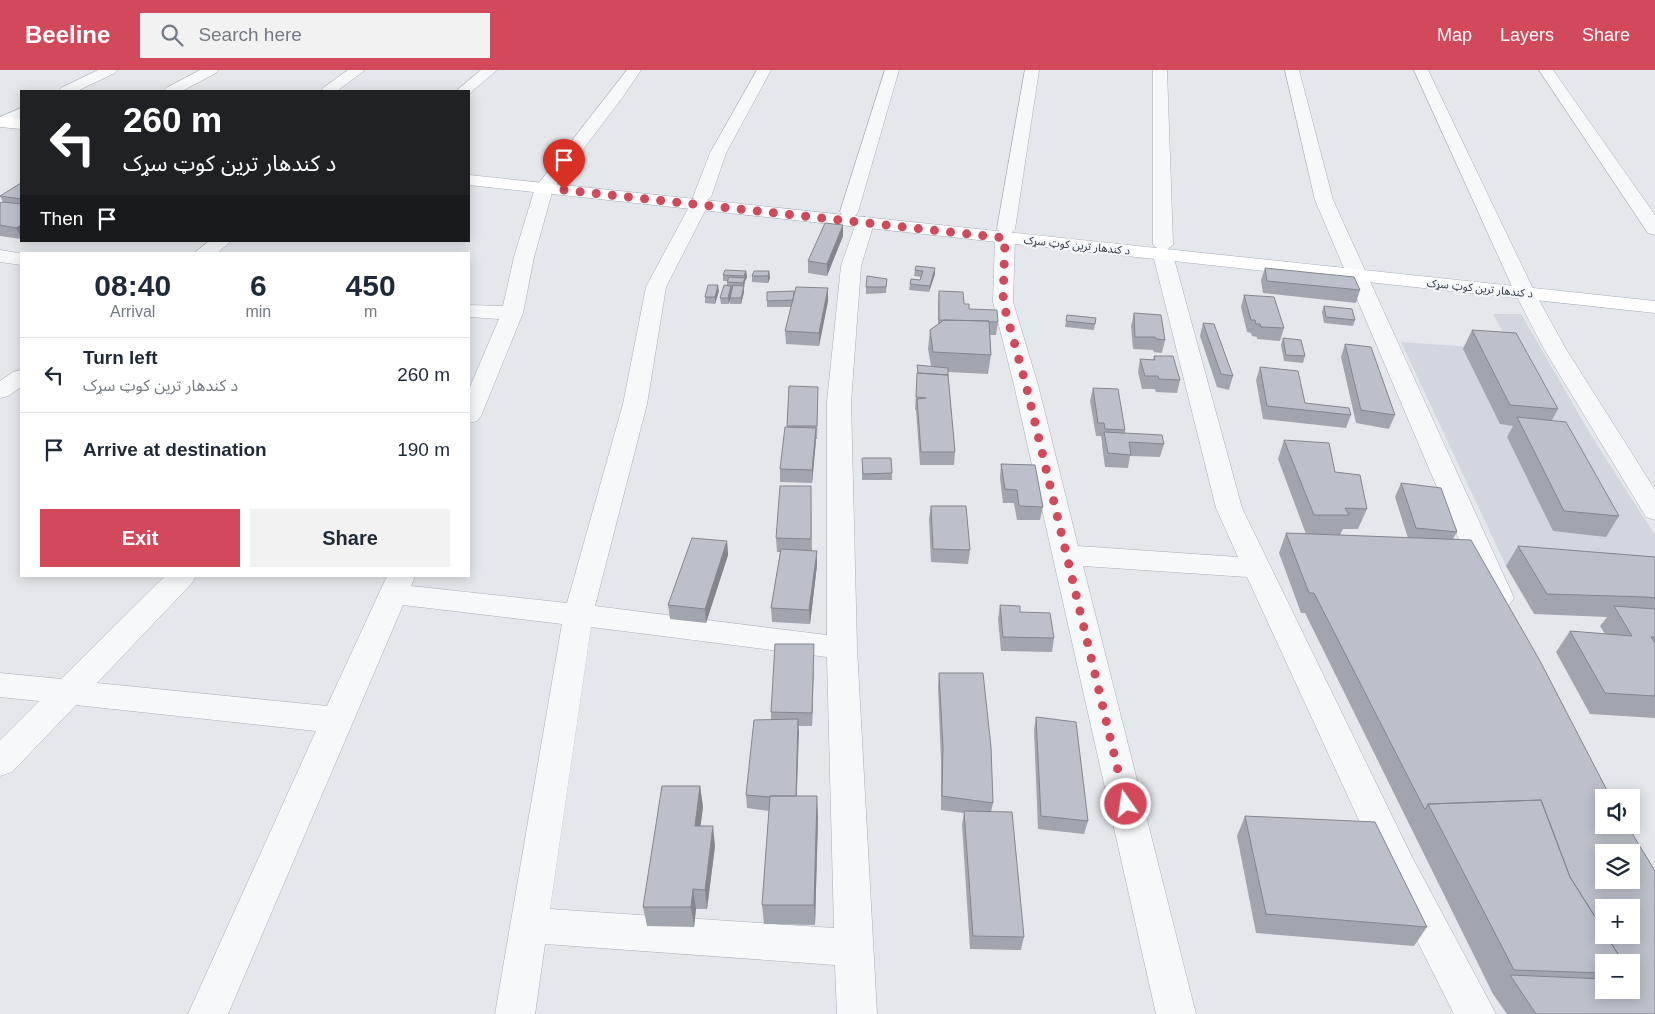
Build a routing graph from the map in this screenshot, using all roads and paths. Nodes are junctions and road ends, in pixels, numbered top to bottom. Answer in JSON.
{"nodes":[{"id":1,"x":211,"y":70,"type":"edge"},
{"id":2,"x":358,"y":70,"type":"edge"},
{"id":3,"x":490,"y":70,"type":"edge"},
{"id":4,"x":634,"y":70,"type":"edge"},
{"id":5,"x":764,"y":70,"type":"edge"},
{"id":6,"x":892,"y":70,"type":"edge"},
{"id":7,"x":1032,"y":70,"type":"edge"},
{"id":8,"x":1160,"y":70,"type":"edge"},
{"id":9,"x":1292,"y":70,"type":"edge"},
{"id":10,"x":1421,"y":70,"type":"edge"},
{"id":11,"x":1546,"y":70,"type":"edge"},
{"id":12,"x":76,"y":71,"type":"edge"},
{"id":13,"x":106,"y":72,"type":"edge"},
{"id":14,"x":68,"y":90,"type":"edge"},
{"id":15,"x":173,"y":90,"type":"edge"},
{"id":16,"x":329,"y":90,"type":"edge"},
{"id":17,"x":464,"y":90,"type":"edge"},
{"id":18,"x":20,"y":115,"type":"edge"},
{"id":19,"x":11,"y":129,"type":"edge"},
{"id":20,"x":470,"y":172,"type":"edge"},
{"id":21,"x":470,"y":180,"type":"edge"},
{"id":22,"x":547,"y":184,"type":"junction"},
{"id":23,"x":701,"y":201,"type":"junction"},
{"id":24,"x":857,"y":217,"type":"junction"},
{"id":25,"x":1655,"y":229,"type":"edge"},
{"id":26,"x":1006,"y":233,"type":"junction"},
{"id":27,"x":221,"y":242,"type":"edge"},
{"id":28,"x":1163,"y":250,"type":"junction"},
{"id":29,"x":206,"y":252,"type":"edge"},
{"id":30,"x":0,"y":256,"type":"edge"},
{"id":31,"x":20,"y":259,"type":"edge"},
{"id":32,"x":1357,"y":270,"type":"junction"},
{"id":33,"x":1523,"y":288,"type":"junction"},
{"id":34,"x":1655,"y":297,"type":"edge"},
{"id":35,"x":1655,"y":306,"type":"edge"},
{"id":36,"x":470,"y":311,"type":"edge"},
{"id":37,"x":512,"y":313,"type":"junction"},
{"id":38,"x":20,"y":378,"type":"edge"},
{"id":39,"x":0,"y":391,"type":"edge"},
{"id":40,"x":470,"y":414,"type":"edge"},
{"id":41,"x":1655,"y":512,"type":"edge"},
{"id":42,"x":1066,"y":555,"type":"junction"},
{"id":43,"x":1258,"y":568,"type":"junction"},
{"id":44,"x":181,"y":577,"type":"edge"},
{"id":45,"x":397,"y":585,"type":"edge"},
{"id":46,"x":578,"y":615,"type":"junction"},
{"id":47,"x":1508,"y":615,"type":"edge"},
{"id":48,"x":842,"y":648,"type":"junction"},
{"id":49,"x":0,"y":685,"type":"edge"},
{"id":50,"x":68,"y":692,"type":"junction"},
{"id":51,"x":338,"y":720,"type":"junction"},
{"id":52,"x":0,"y":762,"type":"edge"},
{"id":53,"x":529,"y":924,"type":"junction"},
{"id":54,"x":854,"y":948,"type":"junction"},
{"id":55,"x":208,"y":1014,"type":"edge"},
{"id":56,"x":515,"y":1014,"type":"edge"},
{"id":57,"x":857,"y":1014,"type":"edge"},
{"id":58,"x":1176,"y":1014,"type":"edge"},
{"id":59,"x":1476,"y":1014,"type":"edge"}],
"edges":[{"from":1,"to":15,"type":"street"},
{"from":2,"to":16,"type":"street"},
{"from":3,"to":17,"type":"street"},
{"from":4,"to":22,"type":"street"},
{"from":5,"to":23,"type":"street"},
{"from":6,"to":24,"type":"street"},
{"from":7,"to":26,"type":"street"},
{"from":8,"to":28,"type":"street"},
{"from":9,"to":32,"type":"street"},
{"from":10,"to":33,"type":"street"},
{"from":11,"to":25,"type":"street"},
{"from":12,"to":13,"type":"street"},
{"from":13,"to":14,"type":"street"},
{"from":18,"to":19,"type":"street"},
{"from":20,"to":22,"type":"main road","name":"د کندهار ترين کوټ سړک"},
{"from":21,"to":22,"type":"main road","name":"د کندهار ترين کوټ سړک"},
{"from":22,"to":23,"type":"main road","name":"د کندهار ترين کوټ سړک"},
{"from":22,"to":37,"type":"street"},
{"from":23,"to":24,"type":"main road","name":"د کندهار ترين کوټ سړک"},
{"from":23,"to":46,"type":"street"},
{"from":24,"to":26,"type":"main road","name":"د کندهار ترين کوټ سړک"},
{"from":24,"to":48,"type":"street"},
{"from":26,"to":28,"type":"main road","name":"د کندهار ترين کوټ سړک"},
{"from":26,"to":42,"type":"street"},
{"from":27,"to":29,"type":"street"},
{"from":28,"to":32,"type":"main road","name":"د کندهار ترين کوټ سړک"},
{"from":28,"to":43,"type":"street"},
{"from":30,"to":31,"type":"street"},
{"from":32,"to":33,"type":"main road","name":"د کندهار ترين کوټ سړک"},
{"from":32,"to":47,"type":"street"},
{"from":33,"to":34,"type":"main road","name":"د کندهار ترين کوټ سړک"},
{"from":33,"to":35,"type":"main road","name":"د کندهار ترين کوټ سړک"},
{"from":33,"to":41,"type":"street"},
{"from":36,"to":37,"type":"street"},
{"from":37,"to":40,"type":"street"},
{"from":38,"to":39,"type":"street"},
{"from":42,"to":43,"type":"street"},
{"from":42,"to":58,"type":"street"},
{"from":43,"to":59,"type":"street"},
{"from":44,"to":50,"type":"street"},
{"from":45,"to":46,"type":"street"},
{"from":45,"to":51,"type":"street"},
{"from":46,"to":48,"type":"street"},
{"from":46,"to":53,"type":"street"},
{"from":48,"to":54,"type":"street"},
{"from":49,"to":50,"type":"street"},
{"from":50,"to":51,"type":"street"},
{"from":50,"to":52,"type":"street"},
{"from":51,"to":55,"type":"street"},
{"from":53,"to":54,"type":"street"},
{"from":53,"to":56,"type":"street"},
{"from":54,"to":57,"type":"street"}]}
